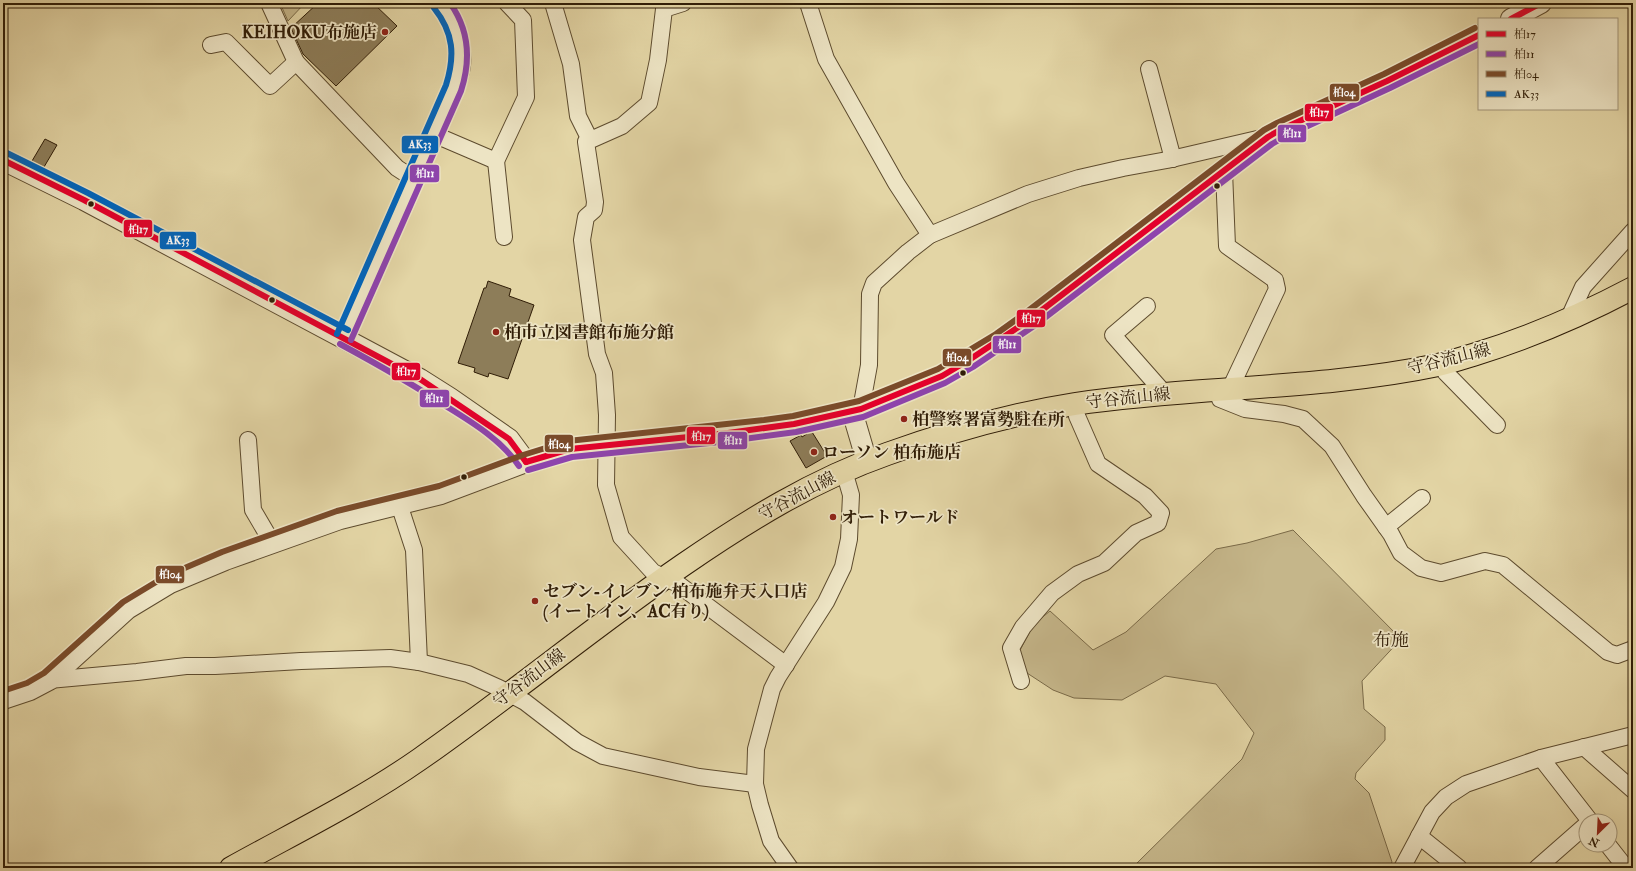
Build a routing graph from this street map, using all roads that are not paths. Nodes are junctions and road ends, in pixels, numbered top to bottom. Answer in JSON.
{"nodes":[{"id":1,"x":269,"y":3,"type":"edge"},
{"id":2,"x":440,"y":3,"type":"edge"},
{"id":3,"x":507,"y":3,"type":"edge"},
{"id":4,"x":553,"y":3,"type":"edge"},
{"id":5,"x":683,"y":3,"type":"edge"},
{"id":6,"x":808,"y":3,"type":"edge"},
{"id":7,"x":1534,"y":5,"type":"edge"},
{"id":8,"x":1513,"y":18,"type":"edge"},
{"id":9,"x":1478,"y":36,"type":"edge"},
{"id":10,"x":211,"y":45,"type":"dead end"},
{"id":11,"x":296,"y":62,"type":"junction"},
{"id":12,"x":1149,"y":69,"type":"dead end"},
{"id":13,"x":433,"y":134,"type":"junction"},
{"id":14,"x":1268,"y":137,"type":"junction"},
{"id":15,"x":590,"y":140,"type":"junction"},
{"id":16,"x":1174,"y":159,"type":"junction"},
{"id":17,"x":3,"y":160,"type":"edge"},
{"id":18,"x":496,"y":161,"type":"junction"},
{"id":19,"x":1224,"y":171,"type":"junction"},
{"id":20,"x":414,"y":179,"type":"junction"},
{"id":21,"x":1633,"y":231,"type":"edge"},
{"id":22,"x":930,"y":234,"type":"junction"},
{"id":23,"x":504,"y":237,"type":"dead end"},
{"id":24,"x":1633,"y":288,"type":"edge"},
{"id":25,"x":1147,"y":306,"type":"dead end"},
{"id":26,"x":1568,"y":320,"type":"junction"},
{"id":27,"x":344,"y":338,"type":"junction"},
{"id":28,"x":1441,"y":364,"type":"junction"},
{"id":29,"x":1224,"y":389,"type":"junction"},
{"id":30,"x":1165,"y":394,"type":"junction"},
{"id":31,"x":1075,"y":404,"type":"junction"},
{"id":32,"x":856,"y":410,"type":"junction"},
{"id":33,"x":1497,"y":425,"type":"dead end"},
{"id":34,"x":248,"y":440,"type":"dead end"},
{"id":35,"x":607,"y":444,"type":"junction"},
{"id":36,"x":526,"y":462,"type":"junction"},
{"id":37,"x":867,"y":462,"type":"junction"},
{"id":38,"x":844,"y":471,"type":"junction"},
{"id":39,"x":1422,"y":498,"type":"dead end"},
{"id":40,"x":399,"y":504,"type":"junction"},
{"id":41,"x":1386,"y":527,"type":"junction"},
{"id":42,"x":274,"y":544,"type":"junction"},
{"id":43,"x":665,"y":577,"type":"junction"},
{"id":44,"x":1633,"y":649,"type":"edge"},
{"id":45,"x":419,"y":662,"type":"junction"},
{"id":46,"x":786,"y":665,"type":"junction"},
{"id":47,"x":48,"y":680,"type":"junction"},
{"id":48,"x":1021,"y":681,"type":"dead end"},
{"id":49,"x":509,"y":694,"type":"junction"},
{"id":50,"x":3,"y":699,"type":"edge"},
{"id":51,"x":1633,"y":735,"type":"edge"},
{"id":52,"x":1584,"y":747,"type":"junction"},
{"id":53,"x":1541,"y":758,"type":"junction"},
{"id":54,"x":755,"y":784,"type":"junction"},
{"id":55,"x":1633,"y":790,"type":"edge"},
{"id":56,"x":1584,"y":813,"type":"edge"},
{"id":57,"x":1578,"y":833,"type":"edge"},
{"id":58,"x":1419,"y":836,"type":"junction"},
{"id":59,"x":1614,"y":853,"type":"edge"},
{"id":60,"x":231,"y":868,"type":"edge"},
{"id":61,"x":790,"y":868,"type":"edge"},
{"id":62,"x":1402,"y":868,"type":"edge"},
{"id":63,"x":1459,"y":868,"type":"edge"},
{"id":64,"x":1537,"y":868,"type":"edge"},
{"id":65,"x":1626,"y":868,"type":"edge"}],
"edges":[{"from":1,"to":11,"type":"street"},
{"from":2,"to":13,"type":"street"},
{"from":3,"to":18,"type":"street"},
{"from":4,"to":15,"type":"street"},
{"from":5,"to":15,"type":"street"},
{"from":6,"to":22,"type":"street"},
{"from":7,"to":8,"type":"street"},
{"from":9,"to":14,"type":"street"},
{"from":10,"to":11,"type":"street"},
{"from":11,"to":20,"type":"street"},
{"from":12,"to":16,"type":"street"},
{"from":13,"to":18,"type":"street"},
{"from":13,"to":20,"type":"street"},
{"from":14,"to":16,"type":"street"},
{"from":14,"to":19,"type":"street"},
{"from":15,"to":35,"type":"street"},
{"from":16,"to":22,"type":"street"},
{"from":17,"to":27,"type":"street"},
{"from":18,"to":23,"type":"street"},
{"from":19,"to":29,"type":"street"},
{"from":19,"to":32,"type":"street"},
{"from":20,"to":27,"type":"street"},
{"from":21,"to":26,"type":"street"},
{"from":22,"to":32,"type":"street"},
{"from":24,"to":26,"type":"main road","name":"守谷流山線"},
{"from":25,"to":30,"type":"street"},
{"from":26,"to":28,"type":"main road","name":"守谷流山線"},
{"from":27,"to":36,"type":"street"},
{"from":28,"to":29,"type":"main road","name":"守谷流山線"},
{"from":28,"to":33,"type":"street"},
{"from":29,"to":30,"type":"main road","name":"守谷流山線"},
{"from":29,"to":41,"type":"street"},
{"from":30,"to":31,"type":"main road","name":"守谷流山線"},
{"from":31,"to":37,"type":"main road","name":"守谷流山線"},
{"from":31,"to":48,"type":"street"},
{"from":32,"to":35,"type":"street"},
{"from":32,"to":37,"type":"street"},
{"from":34,"to":42,"type":"street"},
{"from":35,"to":36,"type":"street"},
{"from":35,"to":43,"type":"street"},
{"from":36,"to":40,"type":"street"},
{"from":37,"to":38,"type":"main road","name":"守谷流山線"},
{"from":38,"to":43,"type":"main road","name":"守谷流山線"},
{"from":38,"to":46,"type":"street"},
{"from":39,"to":41,"type":"street"},
{"from":40,"to":42,"type":"street"},
{"from":40,"to":45,"type":"street"},
{"from":41,"to":44,"type":"street"},
{"from":42,"to":47,"type":"street"},
{"from":43,"to":46,"type":"street"},
{"from":43,"to":49,"type":"main road","name":"守谷流山線"},
{"from":45,"to":47,"type":"street"},
{"from":45,"to":49,"type":"street"},
{"from":46,"to":54,"type":"street"},
{"from":47,"to":50,"type":"street"},
{"from":49,"to":54,"type":"street"},
{"from":49,"to":60,"type":"main road","name":"守谷流山線"},
{"from":51,"to":52,"type":"street"},
{"from":52,"to":53,"type":"street"},
{"from":52,"to":55,"type":"street"},
{"from":53,"to":56,"type":"street"},
{"from":53,"to":58,"type":"street"},
{"from":54,"to":61,"type":"street"},
{"from":57,"to":64,"type":"street"},
{"from":58,"to":62,"type":"street"},
{"from":58,"to":63,"type":"street"},
{"from":59,"to":65,"type":"street"}]}
